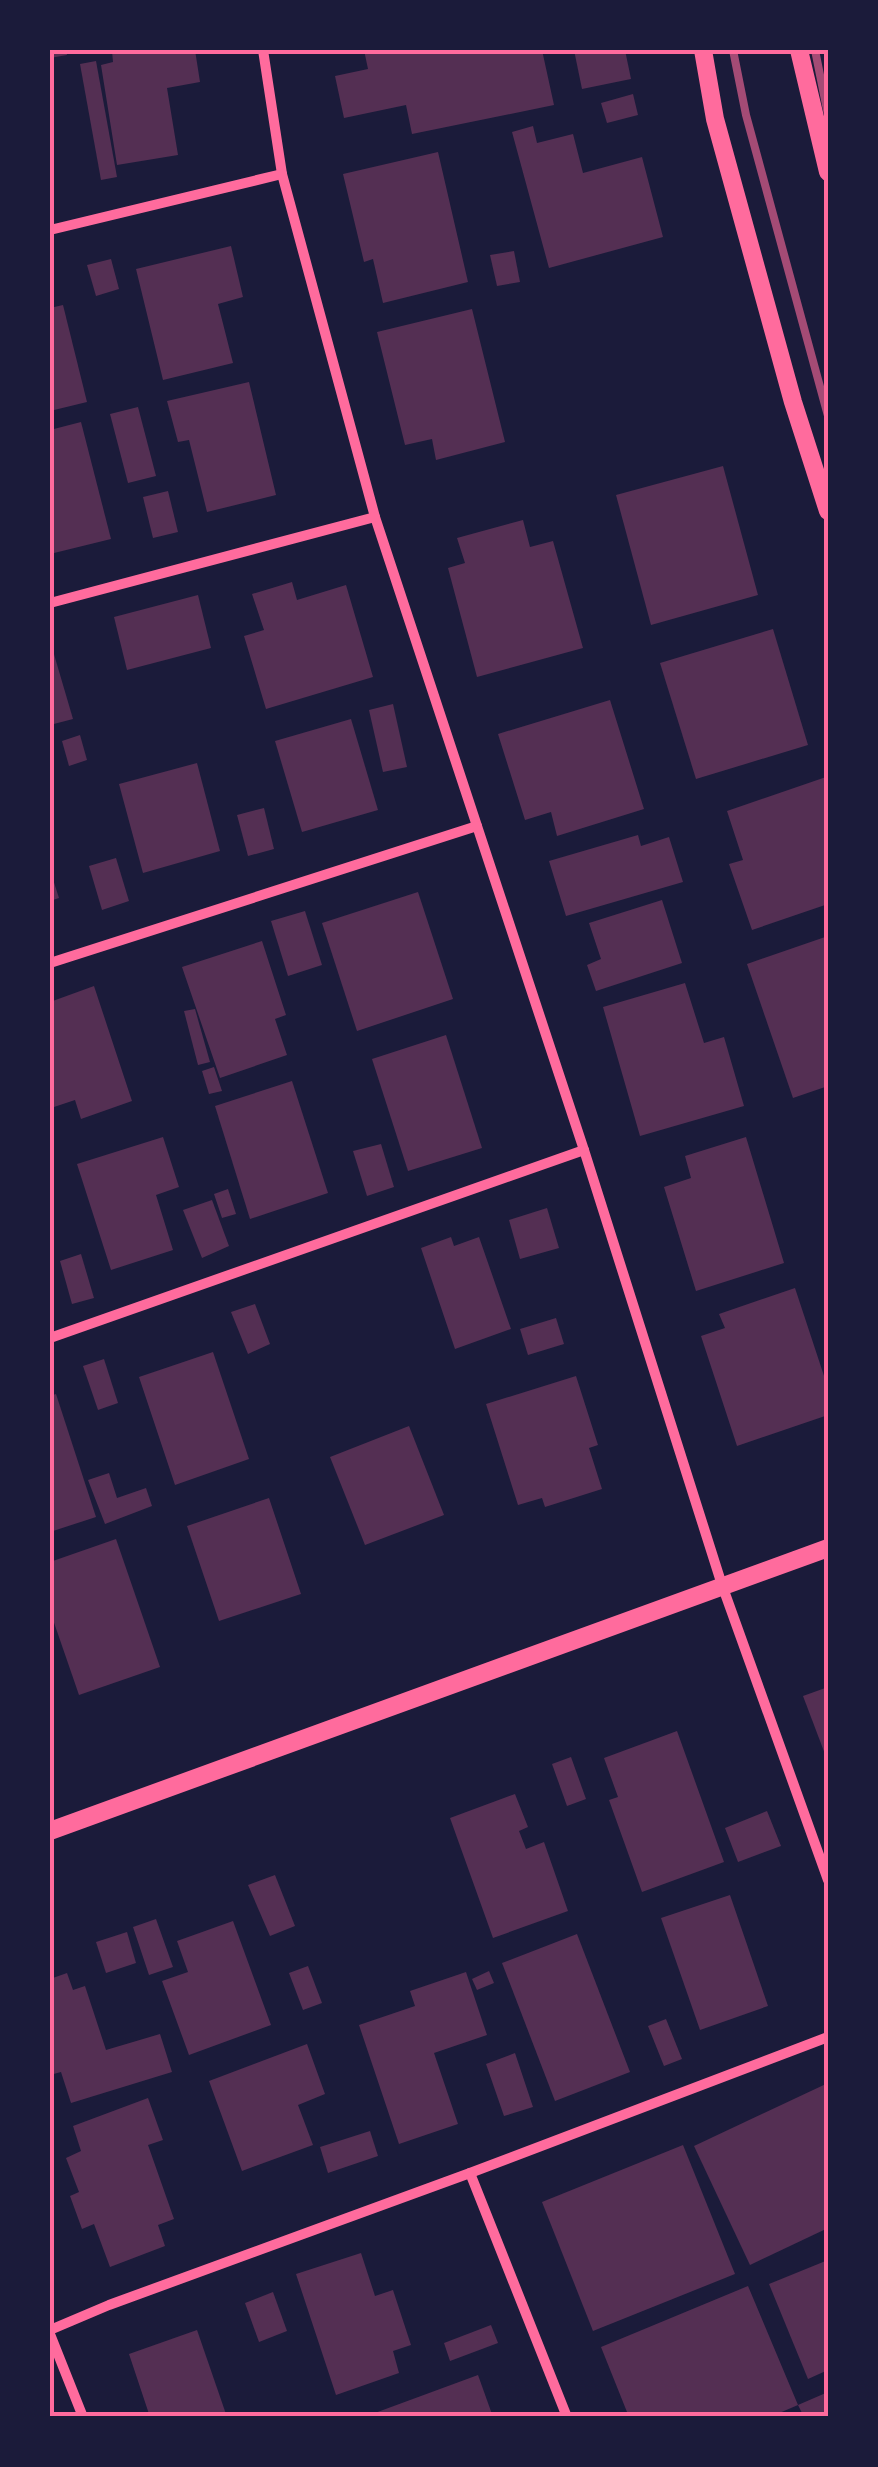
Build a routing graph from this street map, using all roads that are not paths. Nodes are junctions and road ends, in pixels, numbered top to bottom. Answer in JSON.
{"nodes":[{"id":1,"x":262,"y":50,"type":"edge"},
{"id":2,"x":703,"y":50,"type":"edge"},
{"id":3,"x":799,"y":50,"type":"edge"},
{"id":4,"x":828,"y":172,"type":"edge"},
{"id":5,"x":282,"y":174,"type":"junction"},
{"id":6,"x":50,"y":230,"type":"edge"},
{"id":7,"x":828,"y":511,"type":"edge"},
{"id":8,"x":375,"y":516,"type":"junction"},
{"id":9,"x":50,"y":603,"type":"edge"},
{"id":10,"x":477,"y":826,"type":"junction"},
{"id":11,"x":50,"y":963,"type":"edge"},
{"id":12,"x":584,"y":1150,"type":"junction"},
{"id":13,"x":50,"y":1338,"type":"edge"},
{"id":14,"x":828,"y":1548,"type":"edge"},
{"id":15,"x":722,"y":1585,"type":"junction"},
{"id":16,"x":50,"y":1831,"type":"edge"},
{"id":17,"x":828,"y":1880,"type":"edge"},
{"id":18,"x":828,"y":2037,"type":"edge"},
{"id":19,"x":470,"y":2173,"type":"junction"},
{"id":20,"x":50,"y":2332,"type":"edge"},
{"id":21,"x":84,"y":2417,"type":"edge"},
{"id":22,"x":566,"y":2417,"type":"edge"}],
"edges":[{"from":1,"to":5,"type":"street"},
{"from":2,"to":7,"type":"street"},
{"from":3,"to":4,"type":"street"},
{"from":5,"to":6,"type":"street"},
{"from":5,"to":8,"type":"street"},
{"from":8,"to":9,"type":"street"},
{"from":8,"to":10,"type":"street"},
{"from":10,"to":11,"type":"street"},
{"from":10,"to":12,"type":"street"},
{"from":12,"to":13,"type":"street"},
{"from":12,"to":15,"type":"street"},
{"from":14,"to":15,"type":"street"},
{"from":15,"to":16,"type":"street"},
{"from":15,"to":17,"type":"street"},
{"from":18,"to":19,"type":"street"},
{"from":19,"to":20,"type":"street"},
{"from":19,"to":22,"type":"street"},
{"from":20,"to":21,"type":"street"}]}
